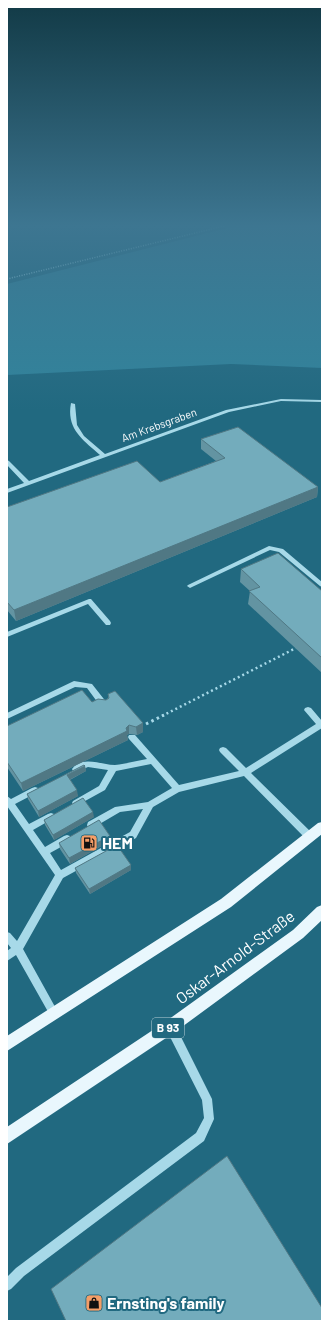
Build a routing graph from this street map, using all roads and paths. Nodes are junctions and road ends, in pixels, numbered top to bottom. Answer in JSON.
{"nodes":[{"id":1,"x":322,"y":401,"type":"edge"},
{"id":2,"x":73,"y":404,"type":"dead end"},
{"id":3,"x":104,"y":456,"type":"junction"},
{"id":4,"x":7,"y":462,"type":"edge"},
{"id":5,"x":28,"y":484,"type":"junction"},
{"id":6,"x":7,"y":491,"type":"edge"},
{"id":7,"x":322,"y":585,"type":"edge"},
{"id":8,"x":190,"y":586,"type":"dead end"},
{"id":9,"x":108,"y":623,"type":"dead end"},
{"id":10,"x":7,"y":635,"type":"edge"},
{"id":11,"x":296,"y":648,"type":"edge"},
{"id":12,"x":104,"y":705,"type":"edge"},
{"id":13,"x":308,"y":710,"type":"dead end"},
{"id":14,"x":7,"y":716,"type":"edge"},
{"id":15,"x":322,"y":725,"type":"edge"},
{"id":16,"x":139,"y":727,"type":"edge"},
{"id":17,"x":132,"y":737,"type":"edge"},
{"id":18,"x":223,"y":750,"type":"dead end"},
{"id":19,"x":153,"y":761,"type":"junction"},
{"id":20,"x":114,"y":768,"type":"junction"},
{"id":21,"x":245,"y":773,"type":"junction"},
{"id":22,"x":66,"y":775,"type":"edge"},
{"id":23,"x":45,"y":785,"type":"edge"},
{"id":24,"x":177,"y":789,"type":"junction"},
{"id":25,"x":8,"y":801,"type":"edge"},
{"id":26,"x":150,"y":805,"type":"junction"},
{"id":27,"x":322,"y":827,"type":"edge"},
{"id":28,"x":27,"y":829,"type":"junction"},
{"id":29,"x":310,"y":837,"type":"junction"},
{"id":30,"x":44,"y":852,"type":"junction"},
{"id":31,"x":60,"y":876,"type":"junction"},
{"id":32,"x":322,"y":911,"type":"edge"},
{"id":33,"x":7,"y":936,"type":"edge"},
{"id":34,"x":18,"y":949,"type":"junction"},
{"id":35,"x":7,"y":956,"type":"edge"},
{"id":36,"x":54,"y":1014,"type":"junction"},
{"id":37,"x":170,"y":1027,"type":"junction"},
{"id":38,"x":7,"y":1044,"type":"edge"},
{"id":39,"x":7,"y":1136,"type":"edge"},
{"id":40,"x":7,"y":1285,"type":"edge"}],
"edges":[{"from":1,"to":3,"type":"lane","name":"Am Krebsgraben"},
{"from":2,"to":3,"type":"lane"},
{"from":3,"to":5,"type":"lane","name":"Am Krebsgraben"},
{"from":4,"to":5,"type":"lane"},
{"from":5,"to":6,"type":"lane","name":"Am Krebsgraben"},
{"from":7,"to":8,"type":"lane"},
{"from":9,"to":10,"type":"lane"},
{"from":11,"to":16,"type":"path"},
{"from":12,"to":14,"type":"lane"},
{"from":13,"to":15,"type":"lane"},
{"from":15,"to":21,"type":"lane"},
{"from":17,"to":19,"type":"lane"},
{"from":18,"to":21,"type":"lane"},
{"from":19,"to":20,"type":"lane"},
{"from":19,"to":24,"type":"lane"},
{"from":20,"to":22,"type":"lane"},
{"from":20,"to":28,"type":"lane"},
{"from":21,"to":24,"type":"lane"},
{"from":21,"to":29,"type":"lane"},
{"from":23,"to":25,"type":"lane"},
{"from":24,"to":26,"type":"lane"},
{"from":25,"to":28,"type":"lane"},
{"from":26,"to":30,"type":"lane"},
{"from":26,"to":31,"type":"lane"},
{"from":27,"to":29,"type":"main road"},
{"from":28,"to":30,"type":"lane"},
{"from":29,"to":36,"type":"main road"},
{"from":30,"to":31,"type":"lane"},
{"from":31,"to":34,"type":"lane"},
{"from":32,"to":37,"type":"main road","name":"Oskar-Arnold-Straße","number":"B 93"},
{"from":33,"to":34,"type":"lane"},
{"from":34,"to":35,"type":"lane"},
{"from":34,"to":36,"type":"lane"},
{"from":36,"to":38,"type":"main road"},
{"from":37,"to":39,"type":"main road","name":"Oskar-Arnold-Straße","number":"B 93"},
{"from":37,"to":40,"type":"lane"}]}
